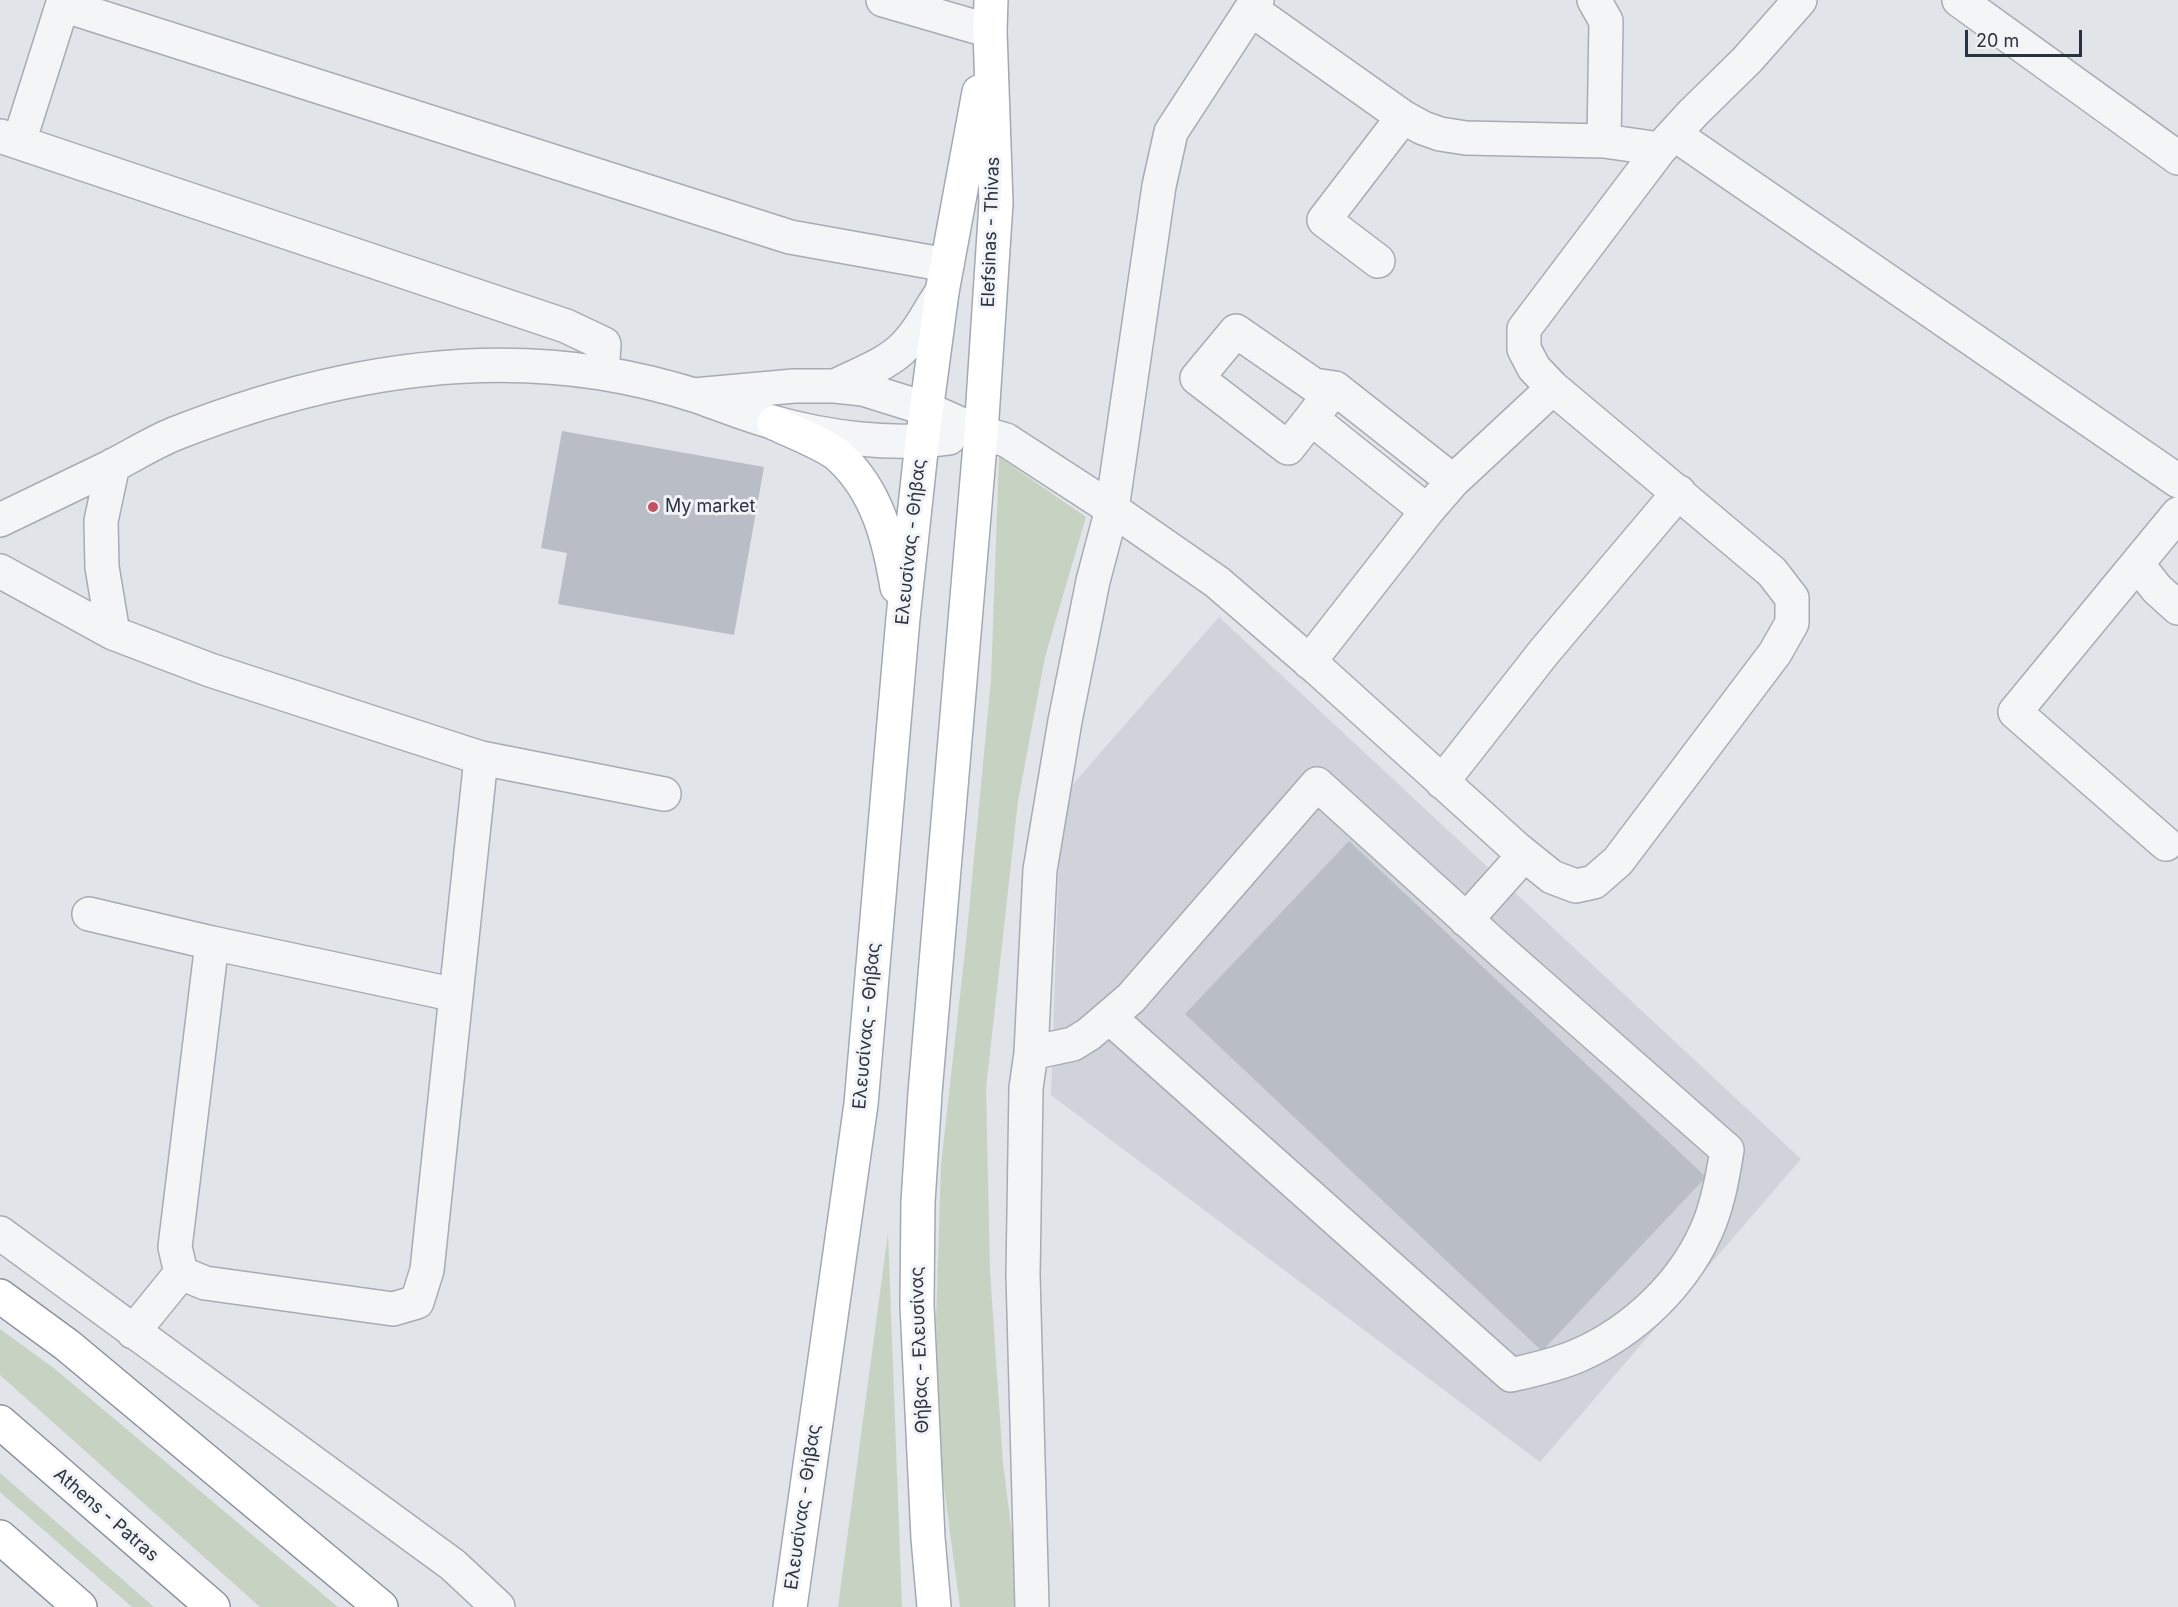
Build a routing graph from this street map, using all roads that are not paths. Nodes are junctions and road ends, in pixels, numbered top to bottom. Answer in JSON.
{"nodes":[{"id":1,"x":883,"y":0,"type":"edge"},
{"id":2,"x":1594,"y":0,"type":"edge"},
{"id":3,"x":1800,"y":0,"type":"edge"},
{"id":4,"x":1959,"y":0,"type":"edge"},
{"id":5,"x":63,"y":2,"type":"edge"},
{"id":6,"x":1254,"y":5,"type":"edge"},
{"id":7,"x":991,"y":16,"type":"edge"},
{"id":8,"x":1403,"y":117,"type":"junction"},
{"id":9,"x":9,"y":140,"type":"edge"},
{"id":10,"x":1604,"y":141,"type":"junction"},
{"id":11,"x":1667,"y":142,"type":"junction"},
{"id":12,"x":2178,"y":158,"type":"edge"},
{"id":13,"x":1378,"y":261,"type":"dead end"},
{"id":14,"x":944,"y":278,"type":"junction"},
{"id":15,"x":602,"y":373,"type":"junction"},
{"id":16,"x":836,"y":386,"type":"junction"},
{"id":17,"x":1335,"y":388,"type":"junction"},
{"id":18,"x":1553,"y":388,"type":"junction"},
{"id":19,"x":694,"y":395,"type":"junction"},
{"id":20,"x":927,"y":409,"type":"junction"},
{"id":21,"x":1312,"y":419,"type":"junction"},
{"id":22,"x":774,"y":423,"type":"junction"},
{"id":23,"x":981,"y":433,"type":"junction"},
{"id":24,"x":922,"y":441,"type":"junction"},
{"id":25,"x":113,"y":465,"type":"junction"},
{"id":26,"x":1453,"y":481,"type":"junction"},
{"id":27,"x":2178,"y":481,"type":"edge"},
{"id":28,"x":1678,"y":492,"type":"junction"},
{"id":29,"x":1112,"y":509,"type":"junction"},
{"id":30,"x":1427,"y":511,"type":"junction"},
{"id":31,"x":2178,"y":514,"type":"edge"},
{"id":32,"x":0,"y":520,"type":"edge"},
{"id":33,"x":2137,"y":564,"type":"junction"},
{"id":34,"x":0,"y":572,"type":"edge"},
{"id":35,"x":2178,"y":608,"type":"edge"},
{"id":36,"x":903,"y":618,"type":"junction"},
{"id":37,"x":113,"y":633,"type":"junction"},
{"id":38,"x":1310,"y":662,"type":"junction"},
{"id":39,"x":481,"y":758,"type":"junction"},
{"id":40,"x":1442,"y":782,"type":"junction"},
{"id":41,"x":664,"y":794,"type":"dead end"},
{"id":42,"x":2166,"y":844,"type":"dead end"},
{"id":43,"x":1524,"y":855,"type":"junction"},
{"id":44,"x":89,"y":914,"type":"dead end"},
{"id":45,"x":1466,"y":920,"type":"junction"},
{"id":46,"x":212,"y":943,"type":"junction"},
{"id":47,"x":456,"y":995,"type":"junction"},
{"id":48,"x":1109,"y":1017,"type":"junction"},
{"id":49,"x":1031,"y":1053,"type":"junction"},
{"id":50,"x":0,"y":1233,"type":"edge"},
{"id":51,"x":181,"y":1273,"type":"junction"},
{"id":52,"x":0,"y":1296,"type":"edge"},
{"id":53,"x":133,"y":1332,"type":"junction"},
{"id":54,"x":0,"y":1422,"type":"edge"},
{"id":55,"x":0,"y":1537,"type":"edge"},
{"id":56,"x":80,"y":1607,"type":"edge"},
{"id":57,"x":213,"y":1607,"type":"edge"},
{"id":58,"x":381,"y":1607,"type":"edge"},
{"id":59,"x":498,"y":1607,"type":"edge"},
{"id":60,"x":790,"y":1607,"type":"edge"},
{"id":61,"x":934,"y":1607,"type":"edge"},
{"id":62,"x":1032,"y":1607,"type":"edge"}],
"edges":[{"from":1,"to":7,"type":"street"},
{"from":2,"to":10,"type":"street"},
{"from":3,"to":11,"type":"street"},
{"from":4,"to":12,"type":"street"},
{"from":5,"to":9,"type":"street"},
{"from":5,"to":14,"type":"street"},
{"from":6,"to":8,"type":"street"},
{"from":6,"to":29,"type":"street"},
{"from":7,"to":14,"type":"main road","name":"Elefsinas - Thivas"},
{"from":7,"to":23,"type":"main road","name":"Elefsinas - Thivas"},
{"from":8,"to":10,"type":"street"},
{"from":8,"to":13,"type":"street"},
{"from":9,"to":15,"type":"street"},
{"from":10,"to":11,"type":"street"},
{"from":11,"to":18,"type":"street"},
{"from":11,"to":27,"type":"street"},
{"from":14,"to":16,"type":"street"},
{"from":14,"to":20,"type":"main road"},
{"from":15,"to":19,"type":"street"},
{"from":15,"to":25,"type":"street"},
{"from":16,"to":19,"type":"street"},
{"from":16,"to":20,"type":"street"},
{"from":17,"to":21,"type":"street"},
{"from":17,"to":21,"type":"street"},
{"from":17,"to":26,"type":"street"},
{"from":18,"to":26,"type":"street"},
{"from":18,"to":28,"type":"street"},
{"from":19,"to":22,"type":"street"},
{"from":20,"to":23,"type":"street"},
{"from":20,"to":24,"type":"main road","name":"Ελευσίνας - Θήβας"},
{"from":21,"to":30,"type":"street"},
{"from":22,"to":24,"type":"street"},
{"from":22,"to":36,"type":"main road"},
{"from":23,"to":24,"type":"street"},
{"from":23,"to":29,"type":"street"},
{"from":23,"to":61,"type":"main road","name":"Θήβας - Ελευσίνας"},
{"from":24,"to":36,"type":"main road","name":"Ελευσίνας - Θήβας"},
{"from":25,"to":32,"type":"street"},
{"from":25,"to":37,"type":"street"},
{"from":26,"to":30,"type":"street"},
{"from":28,"to":40,"type":"street"},
{"from":28,"to":43,"type":"street"},
{"from":29,"to":38,"type":"street"},
{"from":29,"to":49,"type":"street"},
{"from":30,"to":38,"type":"street"},
{"from":31,"to":33,"type":"street"},
{"from":33,"to":35,"type":"street"},
{"from":33,"to":42,"type":"street"},
{"from":34,"to":37,"type":"street"},
{"from":36,"to":60,"type":"main road","name":"Ελευσίνας - Θήβας"},
{"from":37,"to":39,"type":"street"},
{"from":38,"to":40,"type":"street"},
{"from":39,"to":41,"type":"street"},
{"from":39,"to":47,"type":"street"},
{"from":40,"to":43,"type":"street"},
{"from":43,"to":45,"type":"street"},
{"from":44,"to":46,"type":"street"},
{"from":45,"to":48,"type":"street"},
{"from":45,"to":48,"type":"street"},
{"from":46,"to":47,"type":"street"},
{"from":46,"to":51,"type":"street"},
{"from":47,"to":51,"type":"street"},
{"from":48,"to":49,"type":"street"},
{"from":49,"to":62,"type":"street"},
{"from":50,"to":53,"type":"street"},
{"from":51,"to":53,"type":"street"},
{"from":52,"to":58,"type":"main road"},
{"from":53,"to":59,"type":"street"},
{"from":54,"to":57,"type":"main road","name":"Athens - Patras"},
{"from":55,"to":56,"type":"main road"}]}
